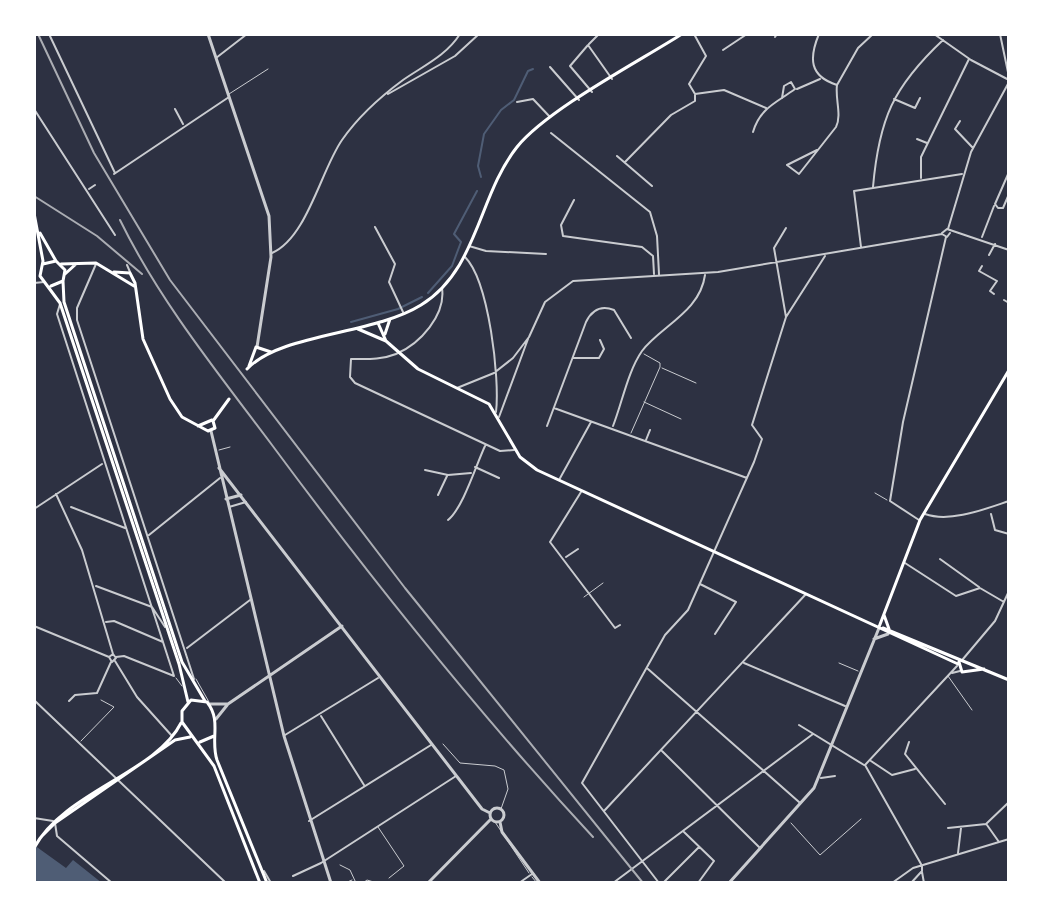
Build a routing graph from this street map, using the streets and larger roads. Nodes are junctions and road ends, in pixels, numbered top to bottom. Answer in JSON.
{"nodes":[{"id":1,"x":49,"y":34,"type":"edge"},
{"id":2,"x":208,"y":34,"type":"edge"},
{"id":3,"x":247,"y":34,"type":"edge"},
{"id":4,"x":460,"y":34,"type":"edge"},
{"id":5,"x":479,"y":34,"type":"edge"},
{"id":6,"x":682,"y":34,"type":"edge"},
{"id":7,"x":694,"y":34,"type":"edge"},
{"id":8,"x":747,"y":34,"type":"edge"},
{"id":9,"x":819,"y":34,"type":"edge"},
{"id":10,"x":873,"y":34,"type":"edge"},
{"id":11,"x":934,"y":34,"type":"edge"},
{"id":12,"x":1000,"y":34,"type":"edge"},
{"id":13,"x":598,"y":35,"type":"edge"},
{"id":14,"x":943,"y":40,"type":"junction"},
{"id":15,"x":588,"y":45,"type":"junction"},
{"id":16,"x":723,"y":50,"type":"dead end"},
{"id":17,"x":215,"y":59,"type":"junction"},
{"id":18,"x":969,"y":59,"type":"junction"},
{"id":19,"x":550,"y":67,"type":"dead end"},
{"id":20,"x":822,"y":78,"type":"junction"},
{"id":21,"x":612,"y":79,"type":"junction"},
{"id":22,"x":1009,"y":80,"type":"edge"},
{"id":23,"x":837,"y":85,"type":"junction"},
{"id":24,"x":795,"y":89,"type":"junction"},
{"id":25,"x":592,"y":92,"type":"junction"},
{"id":26,"x":695,"y":94,"type":"junction"},
{"id":27,"x":385,"y":95,"type":"junction"},
{"id":28,"x":229,"y":96,"type":"junction"},
{"id":29,"x":782,"y":98,"type":"junction"},
{"id":30,"x":920,"y":98,"type":"dead end"},
{"id":31,"x":893,"y":99,"type":"junction"},
{"id":32,"x":579,"y":100,"type":"junction"},
{"id":33,"x":517,"y":102,"type":"dead end"},
{"id":34,"x":766,"y":108,"type":"junction"},
{"id":35,"x":34,"y":109,"type":"edge"},
{"id":36,"x":175,"y":109,"type":"dead end"},
{"id":37,"x":551,"y":117,"type":"junction"},
{"id":38,"x":960,"y":121,"type":"dead end"},
{"id":39,"x":183,"y":126,"type":"junction"},
{"id":40,"x":753,"y":132,"type":"dead end"},
{"id":41,"x":551,"y":133,"type":"dead end"},
{"id":42,"x":917,"y":139,"type":"dead end"},
{"id":43,"x":928,"y":143,"type":"junction"},
{"id":44,"x":973,"y":148,"type":"junction"},
{"id":45,"x":817,"y":150,"type":"junction"},
{"id":46,"x":617,"y":156,"type":"dead end"},
{"id":47,"x":625,"y":162,"type":"junction"},
{"id":48,"x":1009,"y":172,"type":"edge"},
{"id":49,"x":962,"y":174,"type":"junction"},
{"id":50,"x":1008,"y":178,"type":"edge"},
{"id":51,"x":921,"y":180,"type":"junction"},
{"id":52,"x":95,"y":185,"type":"dead end"},
{"id":53,"x":652,"y":186,"type":"dead end"},
{"id":54,"x":873,"y":187,"type":"junction"},
{"id":55,"x":88,"y":190,"type":"junction"},
{"id":56,"x":1009,"y":194,"type":"edge"},
{"id":57,"x":574,"y":200,"type":"dead end"},
{"id":58,"x":995,"y":204,"type":"junction"},
{"id":59,"x":1000,"y":209,"type":"junction"},
{"id":60,"x":34,"y":213,"type":"edge"},
{"id":61,"x":991,"y":215,"type":"junction"},
{"id":62,"x":375,"y":227,"type":"dead end"},
{"id":63,"x":786,"y":228,"type":"dead end"},
{"id":64,"x":39,"y":231,"type":"junction"},
{"id":65,"x":949,"y":231,"type":"junction"},
{"id":66,"x":115,"y":235,"type":"dead end"},
{"id":67,"x":944,"y":236,"type":"junction"},
{"id":68,"x":981,"y":238,"type":"junction"},
{"id":69,"x":996,"y":243,"type":"junction"},
{"id":70,"x":469,"y":246,"type":"junction"},
{"id":71,"x":861,"y":248,"type":"junction"},
{"id":72,"x":1009,"y":250,"type":"edge"},
{"id":73,"x":272,"y":253,"type":"junction"},
{"id":74,"x":546,"y":254,"type":"dead end"},
{"id":75,"x":825,"y":254,"type":"junction"},
{"id":76,"x":989,"y":255,"type":"dead end"},
{"id":77,"x":464,"y":257,"type":"junction"},
{"id":78,"x":56,"y":261,"type":"junction"},
{"id":79,"x":776,"y":262,"type":"junction"},
{"id":80,"x":96,"y":263,"type":"junction"},
{"id":81,"x":43,"y":264,"type":"junction"},
{"id":82,"x":61,"y":264,"type":"junction"},
{"id":83,"x":76,"y":264,"type":"junction"},
{"id":84,"x":127,"y":265,"type":"dead end"},
{"id":85,"x":982,"y":266,"type":"dead end"},
{"id":86,"x":110,"y":272,"type":"junction"},
{"id":87,"x":40,"y":273,"type":"junction"},
{"id":88,"x":130,"y":273,"type":"junction"},
{"id":89,"x":65,"y":274,"type":"junction"},
{"id":90,"x":705,"y":274,"type":"junction"},
{"id":91,"x":657,"y":275,"type":"junction"},
{"id":92,"x":34,"y":277,"type":"edge"},
{"id":93,"x":123,"y":278,"type":"junction"},
{"id":94,"x":63,"y":281,"type":"junction"},
{"id":95,"x":44,"y":282,"type":"junction"},
{"id":96,"x":34,"y":283,"type":"edge"},
{"id":97,"x":50,"y":286,"type":"junction"},
{"id":98,"x":135,"y":288,"type":"junction"},
{"id":99,"x":442,"y":288,"type":"junction"},
{"id":100,"x":994,"y":294,"type":"dead end"},
{"id":101,"x":1004,"y":300,"type":"dead end"},
{"id":102,"x":60,"y":303,"type":"junction"},
{"id":103,"x":1009,"y":303,"type":"edge"},
{"id":104,"x":402,"y":310,"type":"junction"},
{"id":105,"x":786,"y":317,"type":"junction"},
{"id":106,"x":390,"y":319,"type":"junction"},
{"id":107,"x":377,"y":324,"type":"junction"},
{"id":108,"x":358,"y":329,"type":"junction"},
{"id":109,"x":385,"y":334,"type":"junction"},
{"id":110,"x":377,"y":335,"type":"junction"},
{"id":111,"x":529,"y":337,"type":"junction"},
{"id":112,"x":631,"y":338,"type":"dead end"},
{"id":113,"x":600,"y":340,"type":"dead end"},
{"id":114,"x":386,"y":341,"type":"junction"},
{"id":115,"x":636,"y":346,"type":"dead end"},
{"id":116,"x":262,"y":350,"type":"junction"},
{"id":117,"x":399,"y":353,"type":"junction"},
{"id":118,"x":641,"y":353,"type":"junction"},
{"id":119,"x":517,"y":354,"type":"junction"},
{"id":120,"x":573,"y":358,"type":"junction"},
{"id":121,"x":523,"y":360,"type":"junction"},
{"id":122,"x":1009,"y":370,"type":"edge"},
{"id":123,"x":494,"y":373,"type":"junction"},
{"id":124,"x":457,"y":388,"type":"junction"},
{"id":125,"x":229,"y":399,"type":"dead end"},
{"id":126,"x":554,"y":408,"type":"junction"},
{"id":127,"x":498,"y":415,"type":"junction"},
{"id":128,"x":213,"y":421,"type":"junction"},
{"id":129,"x":591,"y":421,"type":"junction"},
{"id":130,"x":204,"y":426,"type":"junction"},
{"id":131,"x":547,"y":426,"type":"dead end"},
{"id":132,"x":612,"y":429,"type":"junction"},
{"id":133,"x":650,"y":430,"type":"dead end"},
{"id":134,"x":211,"y":431,"type":"junction"},
{"id":135,"x":645,"y":441,"type":"junction"},
{"id":136,"x":486,"y":445,"type":"junction"},
{"id":137,"x":515,"y":450,"type":"junction"},
{"id":138,"x":103,"y":464,"type":"junction"},
{"id":139,"x":475,"y":467,"type":"junction"},
{"id":140,"x":219,"y":468,"type":"junction"},
{"id":141,"x":425,"y":470,"type":"dead end"},
{"id":142,"x":472,"y":474,"type":"junction"},
{"id":143,"x":448,"y":475,"type":"junction"},
{"id":144,"x":227,"y":476,"type":"junction"},
{"id":145,"x":220,"y":478,"type":"junction"},
{"id":146,"x":499,"y":478,"type":"dead end"},
{"id":147,"x":748,"y":478,"type":"junction"},
{"id":148,"x":559,"y":480,"type":"junction"},
{"id":149,"x":581,"y":491,"type":"junction"},
{"id":150,"x":56,"y":494,"type":"junction"},
{"id":151,"x":241,"y":495,"type":"junction"},
{"id":152,"x":438,"y":495,"type":"dead end"},
{"id":153,"x":226,"y":499,"type":"junction"},
{"id":154,"x":1009,"y":501,"type":"edge"},
{"id":155,"x":246,"y":502,"type":"junction"},
{"id":156,"x":71,"y":507,"type":"dead end"},
{"id":157,"x":228,"y":507,"type":"junction"},
{"id":158,"x":34,"y":509,"type":"edge"},
{"id":159,"x":924,"y":513,"type":"junction"},
{"id":160,"x":991,"y":514,"type":"dead end"},
{"id":161,"x":448,"y":520,"type":"dead end"},
{"id":162,"x":920,"y":521,"type":"junction"},
{"id":163,"x":125,"y":528,"type":"junction"},
{"id":164,"x":1009,"y":534,"type":"edge"},
{"id":165,"x":147,"y":535,"type":"junction"},
{"id":166,"x":578,"y":549,"type":"dead end"},
{"id":167,"x":715,"y":551,"type":"junction"},
{"id":168,"x":564,"y":558,"type":"junction"},
{"id":169,"x":940,"y":559,"type":"dead end"},
{"id":170,"x":904,"y":562,"type":"junction"},
{"id":171,"x":700,"y":584,"type":"junction"},
{"id":172,"x":93,"y":586,"type":"junction"},
{"id":173,"x":980,"y":588,"type":"junction"},
{"id":174,"x":1009,"y":591,"type":"edge"},
{"id":175,"x":807,"y":594,"type":"junction"},
{"id":176,"x":250,"y":600,"type":"junction"},
{"id":177,"x":1004,"y":602,"type":"junction"},
{"id":178,"x":152,"y":607,"type":"junction"},
{"id":179,"x":884,"y":615,"type":"junction"},
{"id":180,"x":105,"y":623,"type":"junction"},
{"id":181,"x":620,"y":625,"type":"dead end"},
{"id":182,"x":34,"y":626,"type":"edge"},
{"id":183,"x":342,"y":626,"type":"junction"},
{"id":184,"x":879,"y":627,"type":"junction"},
{"id":185,"x":168,"y":631,"type":"junction"},
{"id":186,"x":338,"y":631,"type":"junction"},
{"id":187,"x":889,"y":632,"type":"junction"},
{"id":188,"x":715,"y":634,"type":"dead end"},
{"id":189,"x":874,"y":639,"type":"junction"},
{"id":190,"x":164,"y":642,"type":"junction"},
{"id":191,"x":355,"y":642,"type":"junction"},
{"id":192,"x":186,"y":650,"type":"junction"},
{"id":193,"x":971,"y":652,"type":"junction"},
{"id":194,"x":114,"y":658,"type":"junction"},
{"id":195,"x":743,"y":662,"type":"junction"},
{"id":196,"x":959,"y":664,"type":"junction"},
{"id":197,"x":969,"y":665,"type":"junction"},
{"id":198,"x":647,"y":668,"type":"junction"},
{"id":199,"x":960,"y":671,"type":"junction"},
{"id":200,"x":949,"y":674,"type":"junction"},
{"id":201,"x":268,"y":675,"type":"junction"},
{"id":202,"x":379,"y":676,"type":"junction"},
{"id":203,"x":1009,"y":680,"type":"edge"},
{"id":204,"x":194,"y":686,"type":"junction"},
{"id":205,"x":34,"y":700,"type":"edge"},
{"id":206,"x":69,"y":701,"type":"dead end"},
{"id":207,"x":188,"y":702,"type":"junction"},
{"id":208,"x":207,"y":703,"type":"junction"},
{"id":209,"x":228,"y":704,"type":"junction"},
{"id":210,"x":847,"y":707,"type":"junction"},
{"id":211,"x":697,"y":712,"type":"junction"},
{"id":212,"x":320,"y":715,"type":"junction"},
{"id":213,"x":216,"y":719,"type":"junction"},
{"id":214,"x":182,"y":722,"type":"junction"},
{"id":215,"x":799,"y":725,"type":"dead end"},
{"id":216,"x":813,"y":734,"type":"junction"},
{"id":217,"x":173,"y":736,"type":"junction"},
{"id":218,"x":214,"y":736,"type":"junction"},
{"id":219,"x":284,"y":736,"type":"junction"},
{"id":220,"x":193,"y":739,"type":"junction"},
{"id":221,"x":909,"y":742,"type":"dead end"},
{"id":222,"x":432,"y":744,"type":"junction"},
{"id":223,"x":832,"y":744,"type":"junction"},
{"id":224,"x":662,"y":751,"type":"junction"},
{"id":225,"x":870,"y":760,"type":"junction"},
{"id":226,"x":865,"y":765,"type":"junction"},
{"id":227,"x":917,"y":768,"type":"junction"},
{"id":228,"x":763,"y":771,"type":"junction"},
{"id":229,"x":457,"y":776,"type":"junction"},
{"id":230,"x":835,"y":776,"type":"dead end"},
{"id":231,"x":821,"y":778,"type":"dead end"},
{"id":232,"x":117,"y":780,"type":"junction"},
{"id":233,"x":364,"y":786,"type":"junction"},
{"id":234,"x":1009,"y":802,"type":"edge"},
{"id":235,"x":800,"y":803,"type":"junction"},
{"id":236,"x":945,"y":804,"type":"dead end"},
{"id":237,"x":717,"y":805,"type":"junction"},
{"id":238,"x":604,"y":811,"type":"junction"},
{"id":239,"x":490,"y":813,"type":"junction"},
{"id":240,"x":34,"y":818,"type":"edge"},
{"id":241,"x":309,"y":821,"type":"junction"},
{"id":242,"x":495,"y":821,"type":"junction"},
{"id":243,"x":54,"y":822,"type":"junction"},
{"id":244,"x":986,"y":824,"type":"junction"},
{"id":245,"x":948,"y":828,"type":"dead end"},
{"id":246,"x":961,"y":828,"type":"junction"},
{"id":247,"x":683,"y":831,"type":"junction"},
{"id":248,"x":1009,"y":839,"type":"edge"},
{"id":249,"x":999,"y":842,"type":"junction"},
{"id":250,"x":699,"y":846,"type":"junction"},
{"id":251,"x":760,"y":847,"type":"junction"},
{"id":252,"x":34,"y":848,"type":"edge"},
{"id":253,"x":958,"y":854,"type":"junction"},
{"id":254,"x":642,"y":861,"type":"junction"},
{"id":255,"x":322,"y":862,"type":"junction"},
{"id":256,"x":921,"y":865,"type":"junction"},
{"id":257,"x":922,"y":871,"type":"junction"},
{"id":258,"x":532,"y":874,"type":"junction"},
{"id":259,"x":294,"y":875,"type":"dead end"},
{"id":260,"x":430,"y":882,"type":"edge"},
{"id":261,"x":112,"y":883,"type":"edge"},
{"id":262,"x":226,"y":883,"type":"edge"},
{"id":263,"x":260,"y":883,"type":"edge"},
{"id":264,"x":269,"y":883,"type":"edge"},
{"id":265,"x":331,"y":883,"type":"edge"},
{"id":266,"x":519,"y":883,"type":"edge"},
{"id":267,"x":539,"y":883,"type":"edge"},
{"id":268,"x":613,"y":883,"type":"edge"},
{"id":269,"x":661,"y":883,"type":"edge"},
{"id":270,"x":698,"y":883,"type":"edge"},
{"id":271,"x":729,"y":883,"type":"edge"},
{"id":272,"x":892,"y":883,"type":"edge"},
{"id":273,"x":911,"y":883,"type":"edge"},
{"id":274,"x":924,"y":883,"type":"edge"}],
"edges":[{"from":1,"to":39,"type":"street"},
{"from":2,"to":17,"type":"street"},
{"from":3,"to":17,"type":"street"},
{"from":4,"to":27,"type":"street"},
{"from":5,"to":27,"type":"street"},
{"from":6,"to":21,"type":"main road"},
{"from":7,"to":26,"type":"street"},
{"from":8,"to":16,"type":"street"},
{"from":9,"to":20,"type":"street"},
{"from":10,"to":23,"type":"street"},
{"from":11,"to":14,"type":"street"},
{"from":12,"to":22,"type":"street"},
{"from":13,"to":15,"type":"street"},
{"from":14,"to":18,"type":"street"},
{"from":14,"to":31,"type":"street"},
{"from":15,"to":21,"type":"street"},
{"from":15,"to":25,"type":"street"},
{"from":17,"to":28,"type":"street"},
{"from":18,"to":22,"type":"street"},
{"from":18,"to":43,"type":"street"},
{"from":19,"to":32,"type":"street"},
{"from":20,"to":23,"type":"street"},
{"from":20,"to":24,"type":"street"},
{"from":21,"to":25,"type":"main road"},
{"from":22,"to":44,"type":"street"},
{"from":23,"to":45,"type":"street"},
{"from":24,"to":29,"type":"street"},
{"from":24,"to":29,"type":"street"},
{"from":25,"to":32,"type":"main road"},
{"from":26,"to":34,"type":"street"},
{"from":26,"to":47,"type":"street"},
{"from":27,"to":73,"type":"street"},
{"from":28,"to":39,"type":"street"},
{"from":28,"to":73,"type":"street"},
{"from":29,"to":34,"type":"street"},
{"from":30,"to":31,"type":"street"},
{"from":31,"to":54,"type":"street"},
{"from":32,"to":37,"type":"main road"},
{"from":33,"to":37,"type":"street"},
{"from":34,"to":40,"type":"street"},
{"from":35,"to":55,"type":"street"},
{"from":36,"to":39,"type":"street"},
{"from":37,"to":70,"type":"main road"},
{"from":38,"to":44,"type":"street"},
{"from":41,"to":91,"type":"street"},
{"from":42,"to":43,"type":"street"},
{"from":43,"to":51,"type":"street"},
{"from":44,"to":49,"type":"street"},
{"from":45,"to":45,"type":"street"},
{"from":46,"to":47,"type":"street"},
{"from":47,"to":53,"type":"street"},
{"from":48,"to":50,"type":"street"},
{"from":49,"to":51,"type":"street"},
{"from":49,"to":65,"type":"street"},
{"from":50,"to":58,"type":"street"},
{"from":51,"to":54,"type":"street"},
{"from":52,"to":55,"type":"street"},
{"from":54,"to":71,"type":"street"},
{"from":55,"to":66,"type":"street"},
{"from":56,"to":59,"type":"street"},
{"from":57,"to":91,"type":"street"},
{"from":58,"to":59,"type":"street"},
{"from":58,"to":61,"type":"street"},
{"from":59,"to":61,"type":"street"},
{"from":60,"to":64,"type":"main road"},
{"from":61,"to":68,"type":"street"},
{"from":62,"to":104,"type":"street"},
{"from":63,"to":79,"type":"street"},
{"from":64,"to":78,"type":"main road"},
{"from":64,"to":81,"type":"main road"},
{"from":65,"to":67,"type":"street"},
{"from":65,"to":67,"type":"street"},
{"from":65,"to":68,"type":"street"},
{"from":67,"to":71,"type":"street"},
{"from":67,"to":162,"type":"street"},
{"from":68,"to":69,"type":"street"},
{"from":69,"to":72,"type":"street"},
{"from":69,"to":76,"type":"street"},
{"from":70,"to":74,"type":"street"},
{"from":70,"to":77,"type":"main road"},
{"from":71,"to":75,"type":"street"},
{"from":73,"to":116,"type":"street"},
{"from":75,"to":79,"type":"street"},
{"from":75,"to":105,"type":"street"},
{"from":77,"to":99,"type":"main road"},
{"from":77,"to":123,"type":"street"},
{"from":78,"to":81,"type":"main road"},
{"from":78,"to":82,"type":"main road"},
{"from":79,"to":90,"type":"street"},
{"from":79,"to":105,"type":"street"},
{"from":80,"to":83,"type":"main road"},
{"from":80,"to":86,"type":"main road"},
{"from":80,"to":165,"type":"street"},
{"from":81,"to":87,"type":"main road"},
{"from":82,"to":83,"type":"main road"},
{"from":82,"to":89,"type":"main road"},
{"from":83,"to":89,"type":"main road"},
{"from":84,"to":88,"type":"street"},
{"from":85,"to":100,"type":"street"},
{"from":86,"to":88,"type":"main road"},
{"from":86,"to":93,"type":"main road"},
{"from":87,"to":92,"type":"street"},
{"from":87,"to":95,"type":"main road"},
{"from":88,"to":93,"type":"main road"},
{"from":88,"to":98,"type":"main road"},
{"from":89,"to":94,"type":"main road"},
{"from":90,"to":91,"type":"street"},
{"from":90,"to":118,"type":"street"},
{"from":91,"to":111,"type":"street"},
{"from":93,"to":98,"type":"main road"},
{"from":94,"to":97,"type":"main road"},
{"from":94,"to":204,"type":"main road"},
{"from":95,"to":96,"type":"street"},
{"from":95,"to":97,"type":"main road"},
{"from":97,"to":102,"type":"main road"},
{"from":98,"to":130,"type":"main road"},
{"from":99,"to":104,"type":"main road"},
{"from":99,"to":117,"type":"street"},
{"from":101,"to":103,"type":"street"},
{"from":102,"to":138,"type":"street"},
{"from":102,"to":185,"type":"main road"},
{"from":104,"to":106,"type":"main road"},
{"from":105,"to":147,"type":"street"},
{"from":106,"to":107,"type":"main road"},
{"from":106,"to":109,"type":"main road"},
{"from":107,"to":108,"type":"main road"},
{"from":107,"to":109,"type":"main road"},
{"from":107,"to":110,"type":"main road"},
{"from":108,"to":110,"type":"main road"},
{"from":108,"to":116,"type":"main road"},
{"from":109,"to":114,"type":"main road"},
{"from":110,"to":114,"type":"main road"},
{"from":111,"to":119,"type":"street"},
{"from":111,"to":121,"type":"street"},
{"from":112,"to":120,"type":"street"},
{"from":113,"to":120,"type":"street"},
{"from":114,"to":117,"type":"main road"},
{"from":115,"to":118,"type":"street"},
{"from":116,"to":116,"type":"main road"},
{"from":117,"to":124,"type":"main road"},
{"from":117,"to":136,"type":"street"},
{"from":118,"to":132,"type":"street"},
{"from":119,"to":121,"type":"street"},
{"from":119,"to":123,"type":"street"},
{"from":120,"to":126,"type":"street"},
{"from":121,"to":127,"type":"street"},
{"from":122,"to":159,"type":"main road"},
{"from":123,"to":124,"type":"street"},
{"from":123,"to":127,"type":"street"},
{"from":124,"to":127,"type":"main road"},
{"from":125,"to":128,"type":"main road"},
{"from":126,"to":129,"type":"street"},
{"from":126,"to":131,"type":"street"},
{"from":127,"to":137,"type":"main road"},
{"from":128,"to":130,"type":"main road"},
{"from":128,"to":134,"type":"main road"},
{"from":129,"to":132,"type":"street"},
{"from":129,"to":148,"type":"street"},
{"from":130,"to":134,"type":"main road"},
{"from":132,"to":135,"type":"street"},
{"from":133,"to":135,"type":"street"},
{"from":134,"to":140,"type":"street"},
{"from":135,"to":147,"type":"street"},
{"from":136,"to":137,"type":"street"},
{"from":136,"to":139,"type":"street"},
{"from":137,"to":148,"type":"main road"},
{"from":138,"to":150,"type":"street"},
{"from":138,"to":163,"type":"street"},
{"from":139,"to":142,"type":"street"},
{"from":139,"to":146,"type":"street"},
{"from":140,"to":144,"type":"street"},
{"from":140,"to":145,"type":"street"},
{"from":141,"to":143,"type":"street"},
{"from":142,"to":143,"type":"street"},
{"from":142,"to":161,"type":"street"},
{"from":143,"to":152,"type":"street"},
{"from":144,"to":145,"type":"street"},
{"from":144,"to":151,"type":"street"},
{"from":145,"to":153,"type":"street"},
{"from":145,"to":165,"type":"street"},
{"from":147,"to":167,"type":"street"},
{"from":148,"to":149,"type":"main road"},
{"from":149,"to":167,"type":"main road"},
{"from":149,"to":168,"type":"street"},
{"from":150,"to":158,"type":"street"},
{"from":150,"to":172,"type":"street"},
{"from":151,"to":153,"type":"street"},
{"from":151,"to":155,"type":"street"},
{"from":153,"to":157,"type":"street"},
{"from":154,"to":159,"type":"street"},
{"from":155,"to":157,"type":"street"},
{"from":155,"to":183,"type":"street"},
{"from":156,"to":163,"type":"street"},
{"from":157,"to":176,"type":"street"},
{"from":159,"to":162,"type":"main road"},
{"from":160,"to":164,"type":"street"},
{"from":162,"to":170,"type":"main road"},
{"from":163,"to":178,"type":"street"},
{"from":165,"to":192,"type":"street"},
{"from":166,"to":168,"type":"street"},
{"from":167,"to":171,"type":"street"},
{"from":167,"to":175,"type":"main road"},
{"from":168,"to":181,"type":"street"},
{"from":169,"to":173,"type":"street"},
{"from":170,"to":173,"type":"street"},
{"from":170,"to":179,"type":"main road"},
{"from":171,"to":188,"type":"street"},
{"from":171,"to":198,"type":"street"},
{"from":172,"to":178,"type":"street"},
{"from":172,"to":180,"type":"street"},
{"from":173,"to":177,"type":"street"},
{"from":174,"to":177,"type":"street"},
{"from":175,"to":184,"type":"main road"},
{"from":175,"to":195,"type":"street"},
{"from":176,"to":192,"type":"street"},
{"from":176,"to":201,"type":"street"},
{"from":177,"to":193,"type":"street"},
{"from":178,"to":185,"type":"street"},
{"from":178,"to":190,"type":"street"},
{"from":179,"to":184,"type":"main road"},
{"from":179,"to":187,"type":"main road"},
{"from":180,"to":190,"type":"street"},
{"from":180,"to":194,"type":"street"},
{"from":182,"to":194,"type":"street"},
{"from":183,"to":186,"type":"street"},
{"from":183,"to":191,"type":"street"},
{"from":184,"to":187,"type":"main road"},
{"from":184,"to":189,"type":"street"},
{"from":185,"to":207,"type":"main road"},
{"from":186,"to":191,"type":"street"},
{"from":186,"to":201,"type":"street"},
{"from":187,"to":189,"type":"street"},
{"from":187,"to":196,"type":"main road"},
{"from":187,"to":196,"type":"main road"},
{"from":189,"to":210,"type":"street"},
{"from":190,"to":194,"type":"street"},
{"from":191,"to":202,"type":"street"},
{"from":192,"to":204,"type":"street"},
{"from":193,"to":196,"type":"street"},
{"from":193,"to":197,"type":"street"},
{"from":194,"to":206,"type":"street"},
{"from":194,"to":217,"type":"street"},
{"from":195,"to":210,"type":"street"},
{"from":195,"to":211,"type":"street"},
{"from":196,"to":197,"type":"main road"},
{"from":196,"to":199,"type":"main road"},
{"from":196,"to":200,"type":"street"},
{"from":197,"to":199,"type":"main road"},
{"from":197,"to":203,"type":"main road"},
{"from":198,"to":211,"type":"street"},
{"from":198,"to":238,"type":"street"},
{"from":199,"to":200,"type":"street"},
{"from":200,"to":225,"type":"street"},
{"from":201,"to":209,"type":"street"},
{"from":201,"to":219,"type":"street"},
{"from":202,"to":212,"type":"street"},
{"from":202,"to":222,"type":"street"},
{"from":204,"to":208,"type":"main road"},
{"from":205,"to":232,"type":"street"},
{"from":207,"to":208,"type":"main road"},
{"from":207,"to":214,"type":"main road"},
{"from":208,"to":209,"type":"street"},
{"from":208,"to":213,"type":"main road"},
{"from":209,"to":213,"type":"street"},
{"from":210,"to":223,"type":"street"},
{"from":211,"to":224,"type":"street"},
{"from":211,"to":228,"type":"street"},
{"from":212,"to":219,"type":"street"},
{"from":212,"to":233,"type":"street"},
{"from":213,"to":218,"type":"main road"},
{"from":214,"to":217,"type":"main road"},
{"from":214,"to":220,"type":"main road"},
{"from":215,"to":216,"type":"street"},
{"from":216,"to":223,"type":"street"},
{"from":216,"to":228,"type":"street"},
{"from":217,"to":232,"type":"main road"},
{"from":218,"to":220,"type":"main road"},
{"from":218,"to":264,"type":"main road"},
{"from":219,"to":241,"type":"street"},
{"from":220,"to":232,"type":"main road"},
{"from":220,"to":263,"type":"main road"},
{"from":221,"to":227,"type":"street"},
{"from":222,"to":229,"type":"street"},
{"from":222,"to":233,"type":"street"},
{"from":223,"to":226,"type":"street"},
{"from":223,"to":235,"type":"street"},
{"from":224,"to":237,"type":"street"},
{"from":224,"to":238,"type":"street"},
{"from":225,"to":226,"type":"street"},
{"from":225,"to":227,"type":"street"},
{"from":226,"to":256,"type":"street"},
{"from":227,"to":236,"type":"street"},
{"from":228,"to":235,"type":"street"},
{"from":228,"to":237,"type":"street"},
{"from":229,"to":239,"type":"street"},
{"from":229,"to":255,"type":"street"},
{"from":230,"to":231,"type":"street"},
{"from":232,"to":243,"type":"main road"},
{"from":232,"to":262,"type":"street"},
{"from":233,"to":241,"type":"street"},
{"from":234,"to":244,"type":"street"},
{"from":235,"to":251,"type":"street"},
{"from":237,"to":247,"type":"street"},
{"from":237,"to":251,"type":"street"},
{"from":238,"to":254,"type":"street"},
{"from":239,"to":242,"type":"street"},
{"from":239,"to":242,"type":"street"},
{"from":240,"to":243,"type":"street"},
{"from":241,"to":255,"type":"street"},
{"from":242,"to":258,"type":"street"},
{"from":242,"to":260,"type":"street"},
{"from":243,"to":252,"type":"main road"},
{"from":243,"to":261,"type":"street"},
{"from":244,"to":246,"type":"street"},
{"from":244,"to":249,"type":"street"},
{"from":245,"to":246,"type":"street"},
{"from":246,"to":253,"type":"street"},
{"from":247,"to":250,"type":"street"},
{"from":247,"to":254,"type":"street"},
{"from":248,"to":249,"type":"street"},
{"from":249,"to":253,"type":"street"},
{"from":250,"to":269,"type":"street"},
{"from":250,"to":270,"type":"street"},
{"from":251,"to":271,"type":"street"},
{"from":253,"to":256,"type":"street"},
{"from":254,"to":268,"type":"street"},
{"from":254,"to":269,"type":"street"},
{"from":255,"to":259,"type":"street"},
{"from":255,"to":265,"type":"street"},
{"from":256,"to":257,"type":"street"},
{"from":256,"to":272,"type":"street"},
{"from":257,"to":273,"type":"street"},
{"from":257,"to":274,"type":"street"},
{"from":258,"to":266,"type":"street"},
{"from":258,"to":267,"type":"street"}]}
